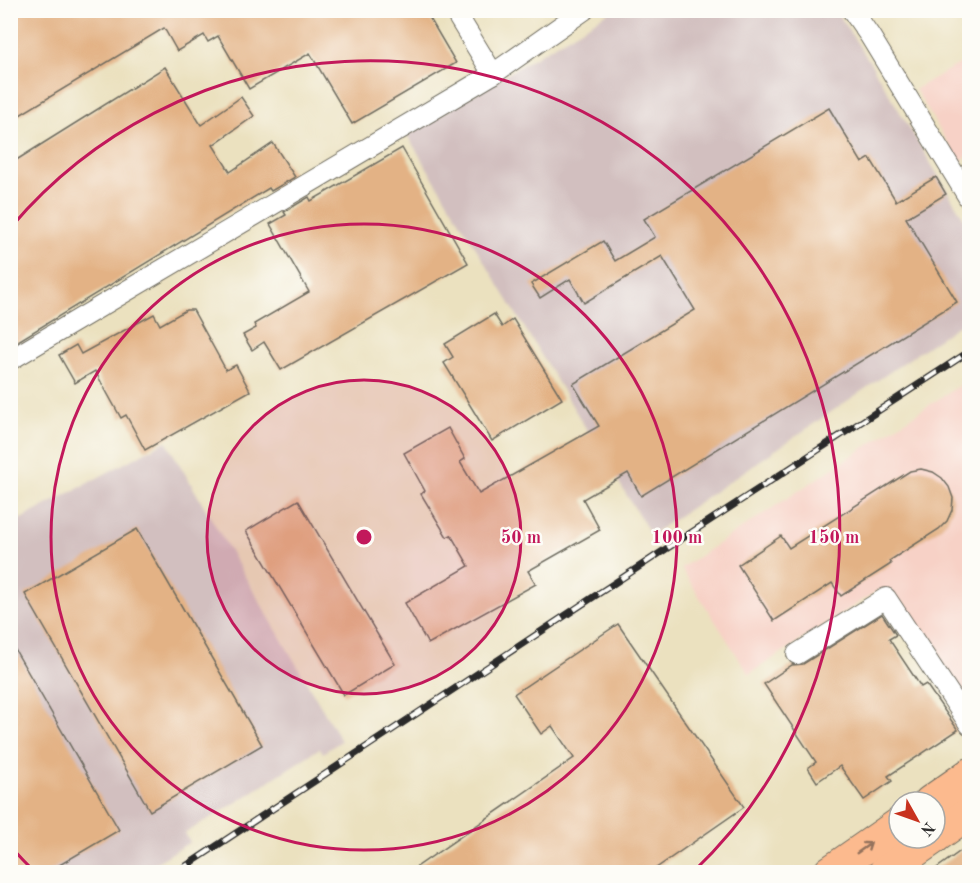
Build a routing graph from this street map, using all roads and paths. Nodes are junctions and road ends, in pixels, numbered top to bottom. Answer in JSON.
{"nodes":[{"id":1,"x":454,"y":10,"type":"edge"},
{"id":2,"x":584,"y":10,"type":"edge"},
{"id":3,"x":852,"y":10,"type":"edge"},
{"id":4,"x":493,"y":74,"type":"junction"},
{"id":5,"x":969,"y":200,"type":"edge"},
{"id":6,"x":10,"y":360,"type":"edge"},
{"id":7,"x":797,"y":654,"type":"dead end"},
{"id":8,"x":969,"y":725,"type":"edge"},
{"id":9,"x":969,"y":774,"type":"edge"},
{"id":10,"x":947,"y":790,"type":"edge"},
{"id":11,"x":969,"y":812,"type":"edge"},
{"id":12,"x":947,"y":828,"type":"edge"},
{"id":13,"x":887,"y":833,"type":"edge"},
{"id":14,"x":917,"y":850,"type":"edge"},
{"id":15,"x":830,"y":873,"type":"edge"},
{"id":16,"x":885,"y":873,"type":"edge"}],
"edges":[{"from":1,"to":4,"type":"street"},
{"from":2,"to":4,"type":"street"},
{"from":3,"to":5,"type":"street"},
{"from":4,"to":6,"type":"street"},
{"from":7,"to":8,"type":"street"},
{"from":9,"to":10,"type":"highway"},
{"from":11,"to":12,"type":"highway"},
{"from":15,"to":13,"type":"highway","one_way":true},
{"from":14,"to":16,"type":"highway"}]}
